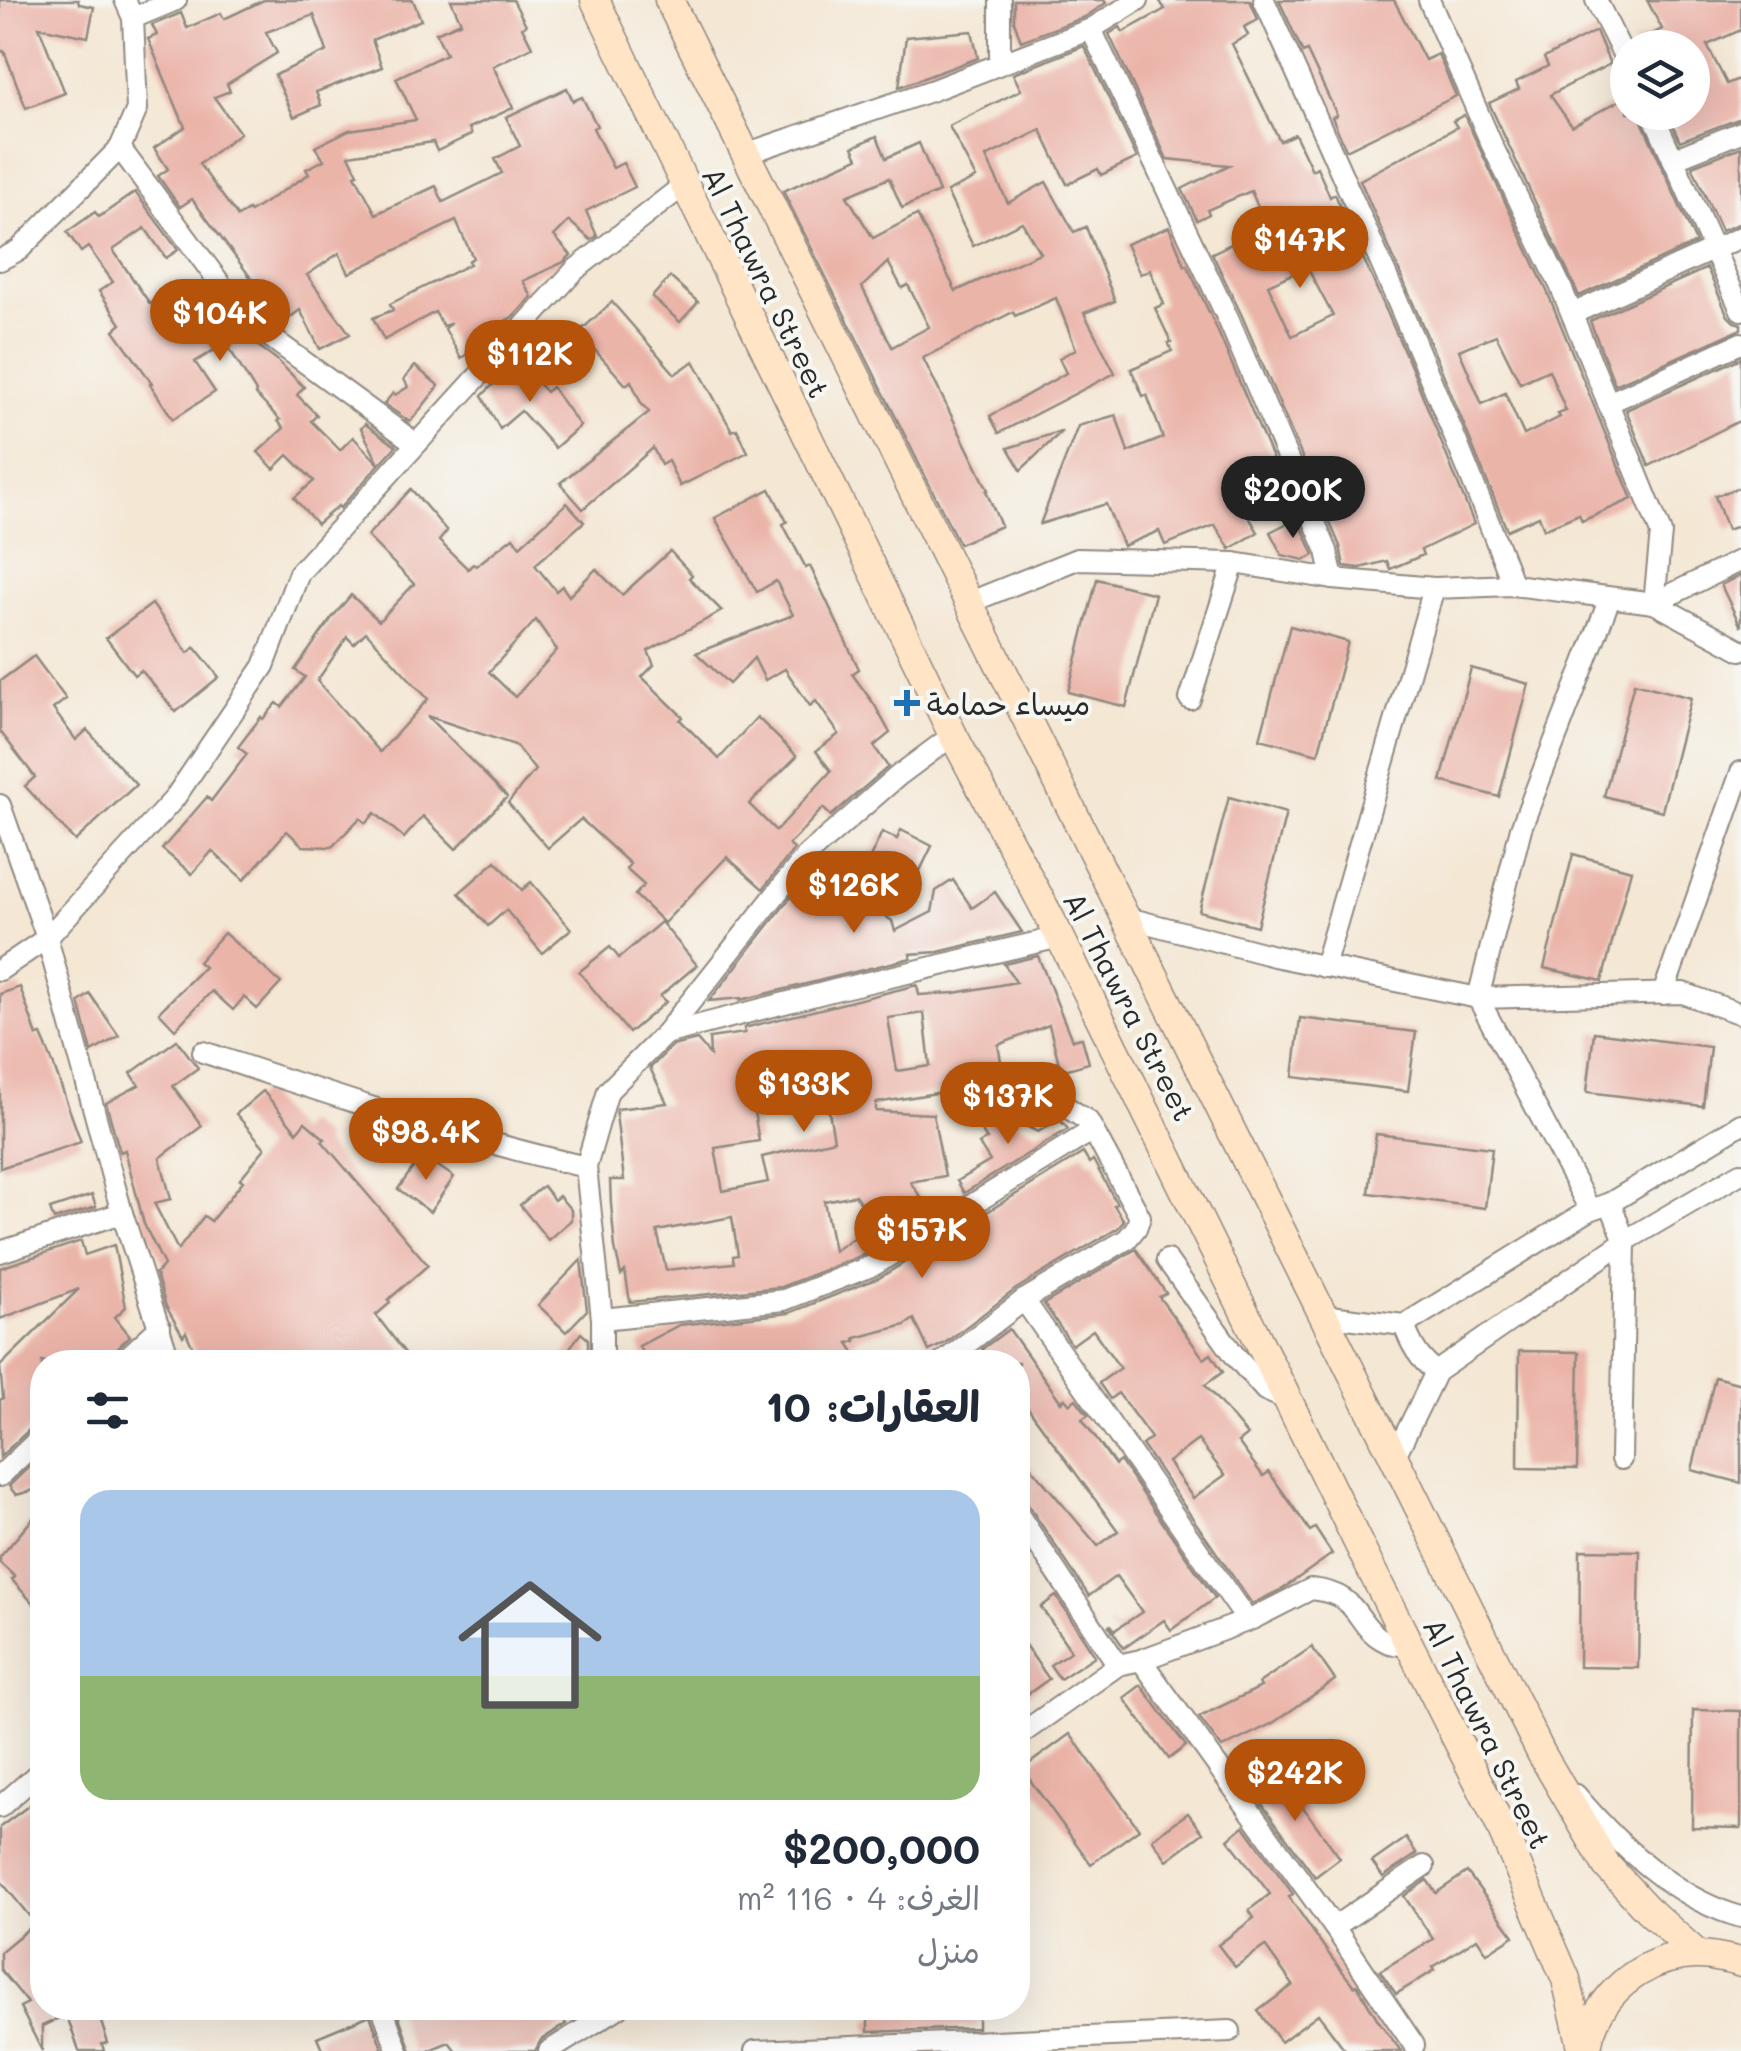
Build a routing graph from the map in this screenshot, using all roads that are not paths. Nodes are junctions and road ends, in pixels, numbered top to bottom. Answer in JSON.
{"nodes":[{"id":1,"x":176,"y":0,"type":"edge"},
{"id":2,"x":595,"y":0,"type":"edge"},
{"id":3,"x":669,"y":0,"type":"edge"},
{"id":4,"x":1000,"y":0,"type":"edge"},
{"id":5,"x":1138,"y":0,"type":"edge"},
{"id":6,"x":1264,"y":0,"type":"edge"},
{"id":7,"x":1429,"y":0,"type":"edge"},
{"id":8,"x":1596,"y":0,"type":"edge"},
{"id":9,"x":129,"y":9,"type":"edge"},
{"id":10,"x":1091,"y":30,"type":"junction"},
{"id":11,"x":1611,"y":30,"type":"edge"},
{"id":12,"x":1000,"y":63,"type":"junction"},
{"id":13,"x":1660,"y":130,"type":"edge"},
{"id":14,"x":1741,"y":132,"type":"edge"},
{"id":15,"x":120,"y":148,"type":"junction"},
{"id":16,"x":745,"y":154,"type":"junction"},
{"id":17,"x":1674,"y":159,"type":"junction"},
{"id":18,"x":684,"y":185,"type":"junction"},
{"id":19,"x":1741,"y":237,"type":"edge"},
{"id":20,"x":1715,"y":250,"type":"junction"},
{"id":21,"x":0,"y":260,"type":"edge"},
{"id":22,"x":1741,"y":310,"type":"edge"},
{"id":23,"x":1572,"y":314,"type":"junction"},
{"id":24,"x":1741,"y":344,"type":"edge"},
{"id":25,"x":1608,"y":404,"type":"junction"},
{"id":26,"x":415,"y":443,"type":"junction"},
{"id":27,"x":1741,"y":560,"type":"edge"},
{"id":28,"x":1234,"y":563,"type":"junction"},
{"id":29,"x":1334,"y":579,"type":"junction"},
{"id":30,"x":1513,"y":586,"type":"junction"},
{"id":31,"x":1434,"y":588,"type":"junction"},
{"id":32,"x":1610,"y":598,"type":"junction"},
{"id":33,"x":968,"y":602,"type":"junction"},
{"id":34,"x":1654,"y":603,"type":"junction"},
{"id":35,"x":1741,"y":650,"type":"edge"},
{"id":36,"x":1190,"y":699,"type":"dead end"},
{"id":37,"x":952,"y":736,"type":"junction"},
{"id":38,"x":1741,"y":772,"type":"edge"},
{"id":39,"x":1736,"y":804,"type":"edge"},
{"id":40,"x":0,"y":805,"type":"edge"},
{"id":41,"x":1124,"y":917,"type":"junction"},
{"id":42,"x":1060,"y":937,"type":"junction"},
{"id":43,"x":47,"y":938,"type":"junction"},
{"id":44,"x":1324,"y":967,"type":"junction"},
{"id":45,"x":0,"y":970,"type":"edge"},
{"id":46,"x":1663,"y":994,"type":"junction"},
{"id":47,"x":1478,"y":998,"type":"junction"},
{"id":48,"x":1741,"y":1014,"type":"edge"},
{"id":49,"x":666,"y":1034,"type":"junction"},
{"id":50,"x":203,"y":1052,"type":"dead end"},
{"id":51,"x":955,"y":1094,"type":"dead end"},
{"id":52,"x":1741,"y":1124,"type":"edge"},
{"id":53,"x":1094,"y":1130,"type":"junction"},
{"id":54,"x":586,"y":1167,"type":"junction"},
{"id":55,"x":1741,"y":1172,"type":"edge"},
{"id":56,"x":1600,"y":1207,"type":"junction"},
{"id":57,"x":122,"y":1212,"type":"junction"},
{"id":58,"x":1624,"y":1241,"type":"junction"},
{"id":59,"x":0,"y":1252,"type":"edge"},
{"id":60,"x":1168,"y":1260,"type":"dead end"},
{"id":61,"x":1024,"y":1300,"type":"junction"},
{"id":62,"x":1322,"y":1314,"type":"junction"},
{"id":63,"x":602,"y":1319,"type":"junction"},
{"id":64,"x":1404,"y":1326,"type":"junction"},
{"id":65,"x":160,"y":1327,"type":"junction"},
{"id":66,"x":135,"y":1350,"type":"edge"},
{"id":67,"x":167,"y":1350,"type":"edge"},
{"id":68,"x":602,"y":1350,"type":"edge"},
{"id":69,"x":959,"y":1350,"type":"edge"},
{"id":70,"x":1436,"y":1372,"type":"junction"},
{"id":71,"x":1288,"y":1400,"type":"junction"},
{"id":72,"x":30,"y":1447,"type":"edge"},
{"id":73,"x":1394,"y":1458,"type":"junction"},
{"id":74,"x":1621,"y":1459,"type":"dead end"},
{"id":75,"x":0,"y":1476,"type":"edge"},
{"id":76,"x":1030,"y":1532,"type":"edge"},
{"id":77,"x":1246,"y":1619,"type":"junction"},
{"id":78,"x":1410,"y":1647,"type":"junction"},
{"id":79,"x":1141,"y":1660,"type":"junction"},
{"id":80,"x":1118,"y":1665,"type":"junction"},
{"id":81,"x":1030,"y":1727,"type":"edge"},
{"id":82,"x":1542,"y":1753,"type":"junction"},
{"id":83,"x":30,"y":1781,"type":"edge"},
{"id":84,"x":0,"y":1808,"type":"edge"},
{"id":85,"x":1424,"y":1866,"type":"dead end"},
{"id":86,"x":1741,"y":1917,"type":"edge"},
{"id":87,"x":1334,"y":1928,"type":"junction"},
{"id":88,"x":1696,"y":1954,"type":"junction"},
{"id":89,"x":1741,"y":1964,"type":"edge"},
{"id":90,"x":386,"y":2020,"type":"edge"},
{"id":91,"x":599,"y":2020,"type":"edge"},
{"id":92,"x":1230,"y":2031,"type":"dead end"},
{"id":93,"x":1113,"y":2043,"type":"edge"},
{"id":94,"x":1414,"y":2044,"type":"dead end"},
{"id":95,"x":1053,"y":2045,"type":"edge"},
{"id":96,"x":951,"y":2046,"type":"edge"},
{"id":97,"x":398,"y":2051,"type":"edge"},
{"id":98,"x":549,"y":2051,"type":"edge"},
{"id":99,"x":755,"y":2051,"type":"edge"},
{"id":100,"x":1584,"y":2051,"type":"edge"}],
"edges":[{"from":1,"to":9,"type":"street"},
{"from":2,"to":18,"type":"main road","name":"Al Thawra Street"},
{"from":3,"to":16,"type":"main road","name":"Al Thawra Street"},
{"from":4,"to":12,"type":"street"},
{"from":5,"to":10,"type":"street"},
{"from":6,"to":30,"type":"street"},
{"from":7,"to":23,"type":"street"},
{"from":8,"to":11,"type":"street"},
{"from":9,"to":15,"type":"street"},
{"from":10,"to":12,"type":"street"},
{"from":10,"to":29,"type":"street"},
{"from":12,"to":16,"type":"street"},
{"from":13,"to":17,"type":"street"},
{"from":14,"to":17,"type":"street"},
{"from":15,"to":21,"type":"street"},
{"from":15,"to":26,"type":"street"},
{"from":16,"to":33,"type":"main road","name":"Al Thawra Street"},
{"from":17,"to":20,"type":"street"},
{"from":18,"to":26,"type":"street"},
{"from":18,"to":37,"type":"main road","name":"Al Thawra Street"},
{"from":19,"to":20,"type":"street"},
{"from":20,"to":22,"type":"street"},
{"from":20,"to":23,"type":"street"},
{"from":23,"to":25,"type":"street"},
{"from":24,"to":25,"type":"street"},
{"from":25,"to":34,"type":"street"},
{"from":26,"to":43,"type":"street"},
{"from":27,"to":34,"type":"street"},
{"from":28,"to":29,"type":"street"},
{"from":28,"to":33,"type":"street"},
{"from":28,"to":36,"type":"street"},
{"from":29,"to":31,"type":"street"},
{"from":30,"to":31,"type":"street"},
{"from":30,"to":32,"type":"street"},
{"from":31,"to":44,"type":"street"},
{"from":32,"to":34,"type":"street"},
{"from":32,"to":47,"type":"street"},
{"from":33,"to":41,"type":"main road","name":"Al Thawra Street"},
{"from":34,"to":35,"type":"street"},
{"from":37,"to":42,"type":"main road","name":"Al Thawra Street"},
{"from":37,"to":49,"type":"street"},
{"from":38,"to":39,"type":"street"},
{"from":39,"to":46,"type":"street"},
{"from":40,"to":43,"type":"street"},
{"from":41,"to":44,"type":"street"},
{"from":41,"to":62,"type":"main road","name":"Al Thawra Street"},
{"from":42,"to":49,"type":"street"},
{"from":42,"to":71,"type":"main road","name":"Al Thawra Street"},
{"from":43,"to":45,"type":"street"},
{"from":43,"to":57,"type":"street"},
{"from":44,"to":47,"type":"street"},
{"from":46,"to":47,"type":"street"},
{"from":46,"to":48,"type":"street"},
{"from":47,"to":56,"type":"street"},
{"from":49,"to":54,"type":"street"},
{"from":50,"to":54,"type":"street"},
{"from":51,"to":53,"type":"street"},
{"from":52,"to":56,"type":"street"},
{"from":53,"to":61,"type":"street"},
{"from":53,"to":63,"type":"street"},
{"from":54,"to":63,"type":"street"},
{"from":55,"to":58,"type":"street"},
{"from":56,"to":58,"type":"street"},
{"from":56,"to":64,"type":"street"},
{"from":57,"to":59,"type":"street"},
{"from":57,"to":65,"type":"street"},
{"from":58,"to":70,"type":"street"},
{"from":58,"to":74,"type":"street"},
{"from":60,"to":71,"type":"street"},
{"from":61,"to":69,"type":"street"},
{"from":61,"to":77,"type":"street"},
{"from":62,"to":64,"type":"street"},
{"from":62,"to":73,"type":"main road","name":"Al Thawra Street"},
{"from":63,"to":68,"type":"street"},
{"from":64,"to":70,"type":"street"},
{"from":65,"to":66,"type":"street"},
{"from":65,"to":67,"type":"street"},
{"from":70,"to":73,"type":"street"},
{"from":71,"to":78,"type":"main road","name":"Al Thawra Street"},
{"from":72,"to":75,"type":"street"},
{"from":73,"to":82,"type":"main road","name":"Al Thawra Street"},
{"from":76,"to":80,"type":"street"},
{"from":77,"to":78,"type":"street"},
{"from":77,"to":79,"type":"street"},
{"from":78,"to":100,"type":"main road","name":"Al Thawra Street"},
{"from":79,"to":80,"type":"street"},
{"from":79,"to":87,"type":"street"},
{"from":80,"to":81,"type":"street"},
{"from":82,"to":86,"type":"street"},
{"from":82,"to":88,"type":"main road","name":"Al Thawra Street"},
{"from":83,"to":84,"type":"street"},
{"from":85,"to":87,"type":"street"},
{"from":87,"to":94,"type":"street"},
{"from":88,"to":89,"type":"main road"},
{"from":88,"to":100,"type":"main road"},
{"from":90,"to":97,"type":"street"},
{"from":91,"to":98,"type":"street"},
{"from":92,"to":93,"type":"street"},
{"from":93,"to":95,"type":"street"},
{"from":95,"to":96,"type":"street"},
{"from":96,"to":99,"type":"street"}]}
